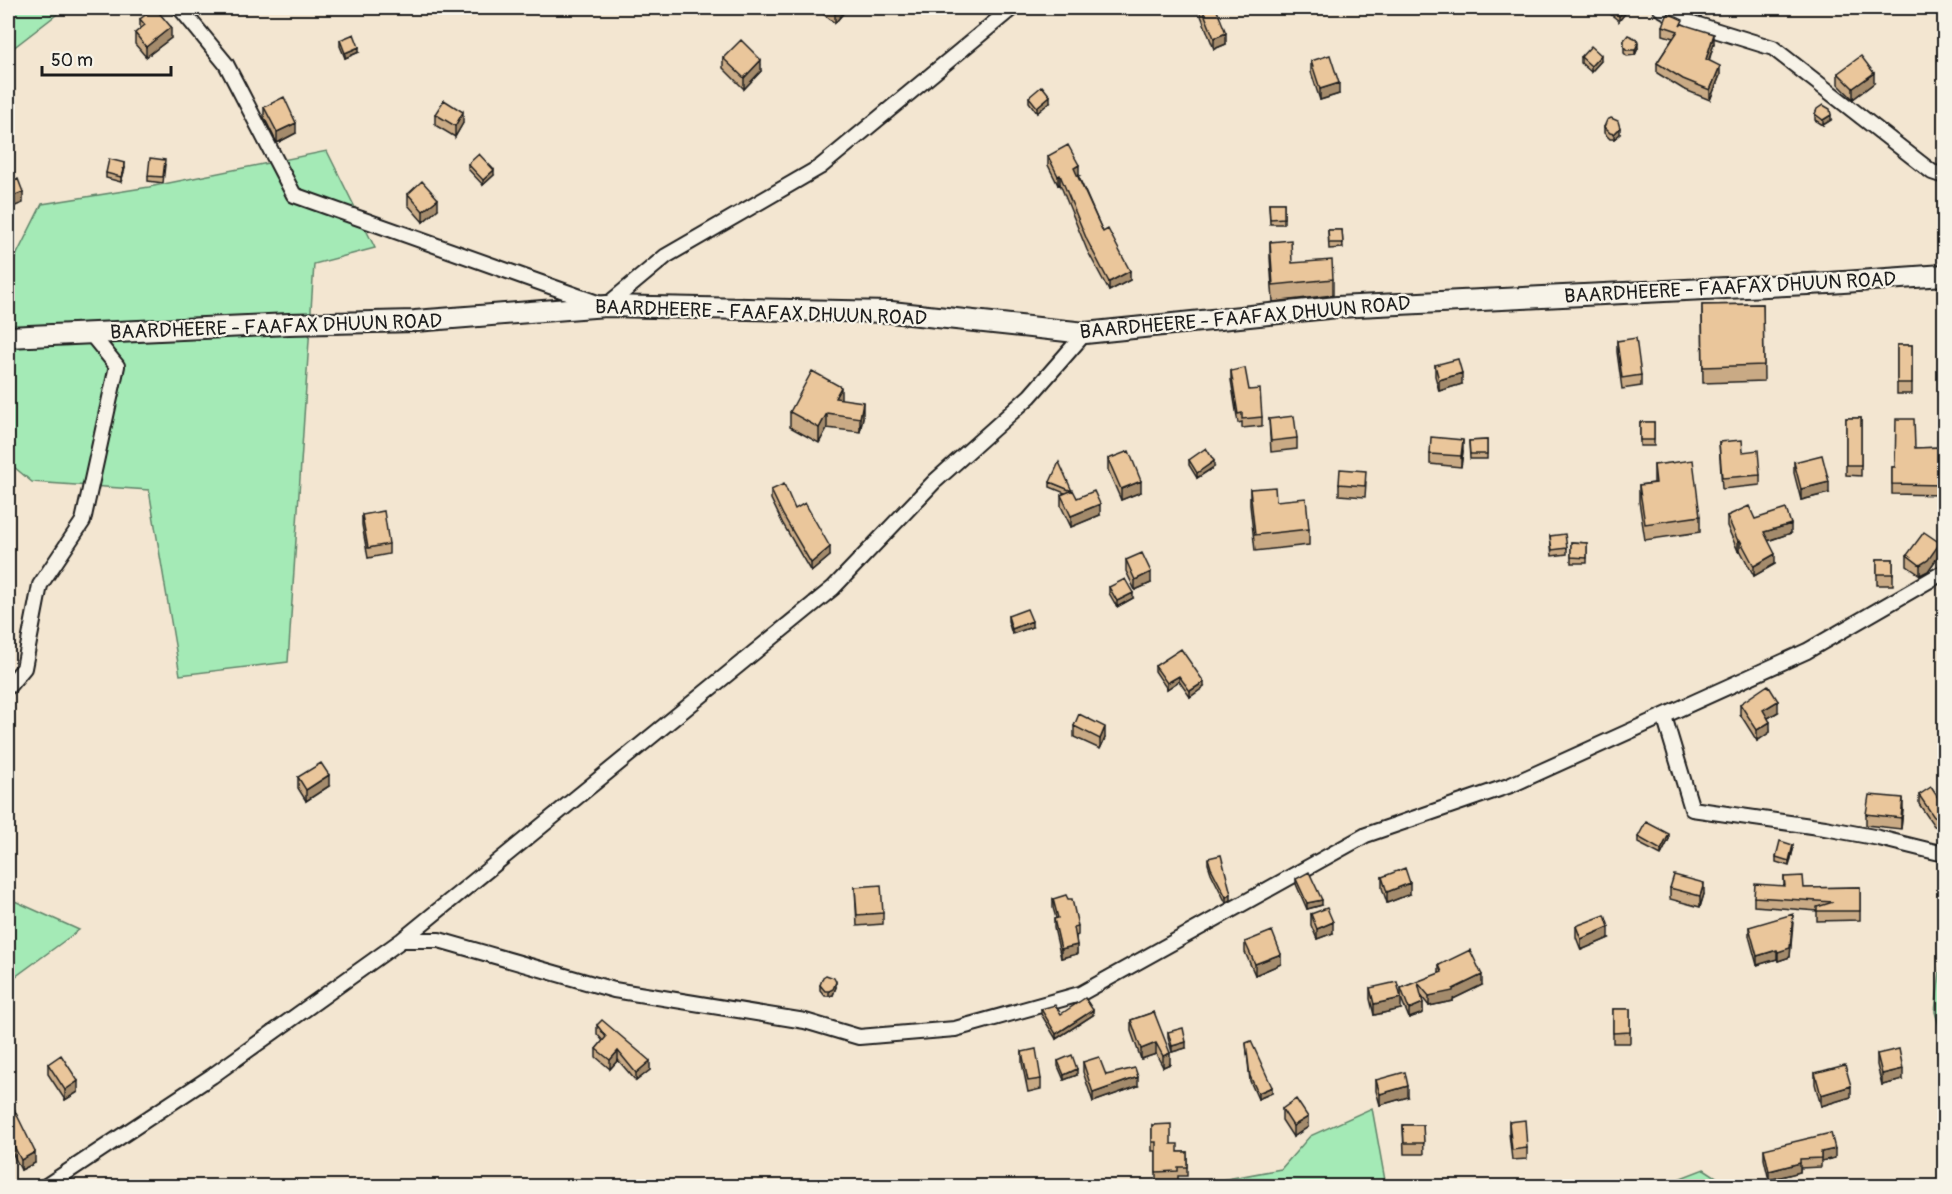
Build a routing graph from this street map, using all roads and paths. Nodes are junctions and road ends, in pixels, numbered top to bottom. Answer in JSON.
{"nodes":[{"id":1,"x":180,"y":8,"type":"edge"},
{"id":2,"x":1012,"y":8,"type":"edge"},
{"id":3,"x":1660,"y":8,"type":"edge"},
{"id":4,"x":1944,"y":176,"type":"edge"},
{"id":5,"x":1944,"y":275,"type":"edge"},
{"id":6,"x":606,"y":306,"type":"junction"},
{"id":7,"x":1085,"y":333,"type":"junction"},
{"id":8,"x":91,"y":334,"type":"junction"},
{"id":9,"x":8,"y":337,"type":"edge"},
{"id":10,"x":1944,"y":572,"type":"edge"},
{"id":11,"x":8,"y":687,"type":"edge"},
{"id":12,"x":1664,"y":716,"type":"junction"},
{"id":13,"x":1944,"y":854,"type":"edge"},
{"id":14,"x":402,"y":940,"type":"junction"},
{"id":15,"x":46,"y":1186,"type":"edge"}],
"edges":[{"from":1,"to":6,"type":"street"},
{"from":2,"to":6,"type":"street"},
{"from":3,"to":4,"type":"street"},
{"from":5,"to":7,"type":"main road","name":"BAARDHEERE - FAAFAX DHUUN ROAD"},
{"from":6,"to":7,"type":"main road","name":"BAARDHEERE - FAAFAX DHUUN ROAD"},
{"from":6,"to":8,"type":"main road","name":"BAARDHEERE - FAAFAX DHUUN ROAD"},
{"from":7,"to":14,"type":"street"},
{"from":8,"to":9,"type":"main road","name":"BAARDHEERE - FAAFAX DHUUN ROAD"},
{"from":8,"to":11,"type":"street"},
{"from":10,"to":12,"type":"street"},
{"from":12,"to":13,"type":"street"},
{"from":12,"to":14,"type":"street"},
{"from":14,"to":15,"type":"street"}]}
